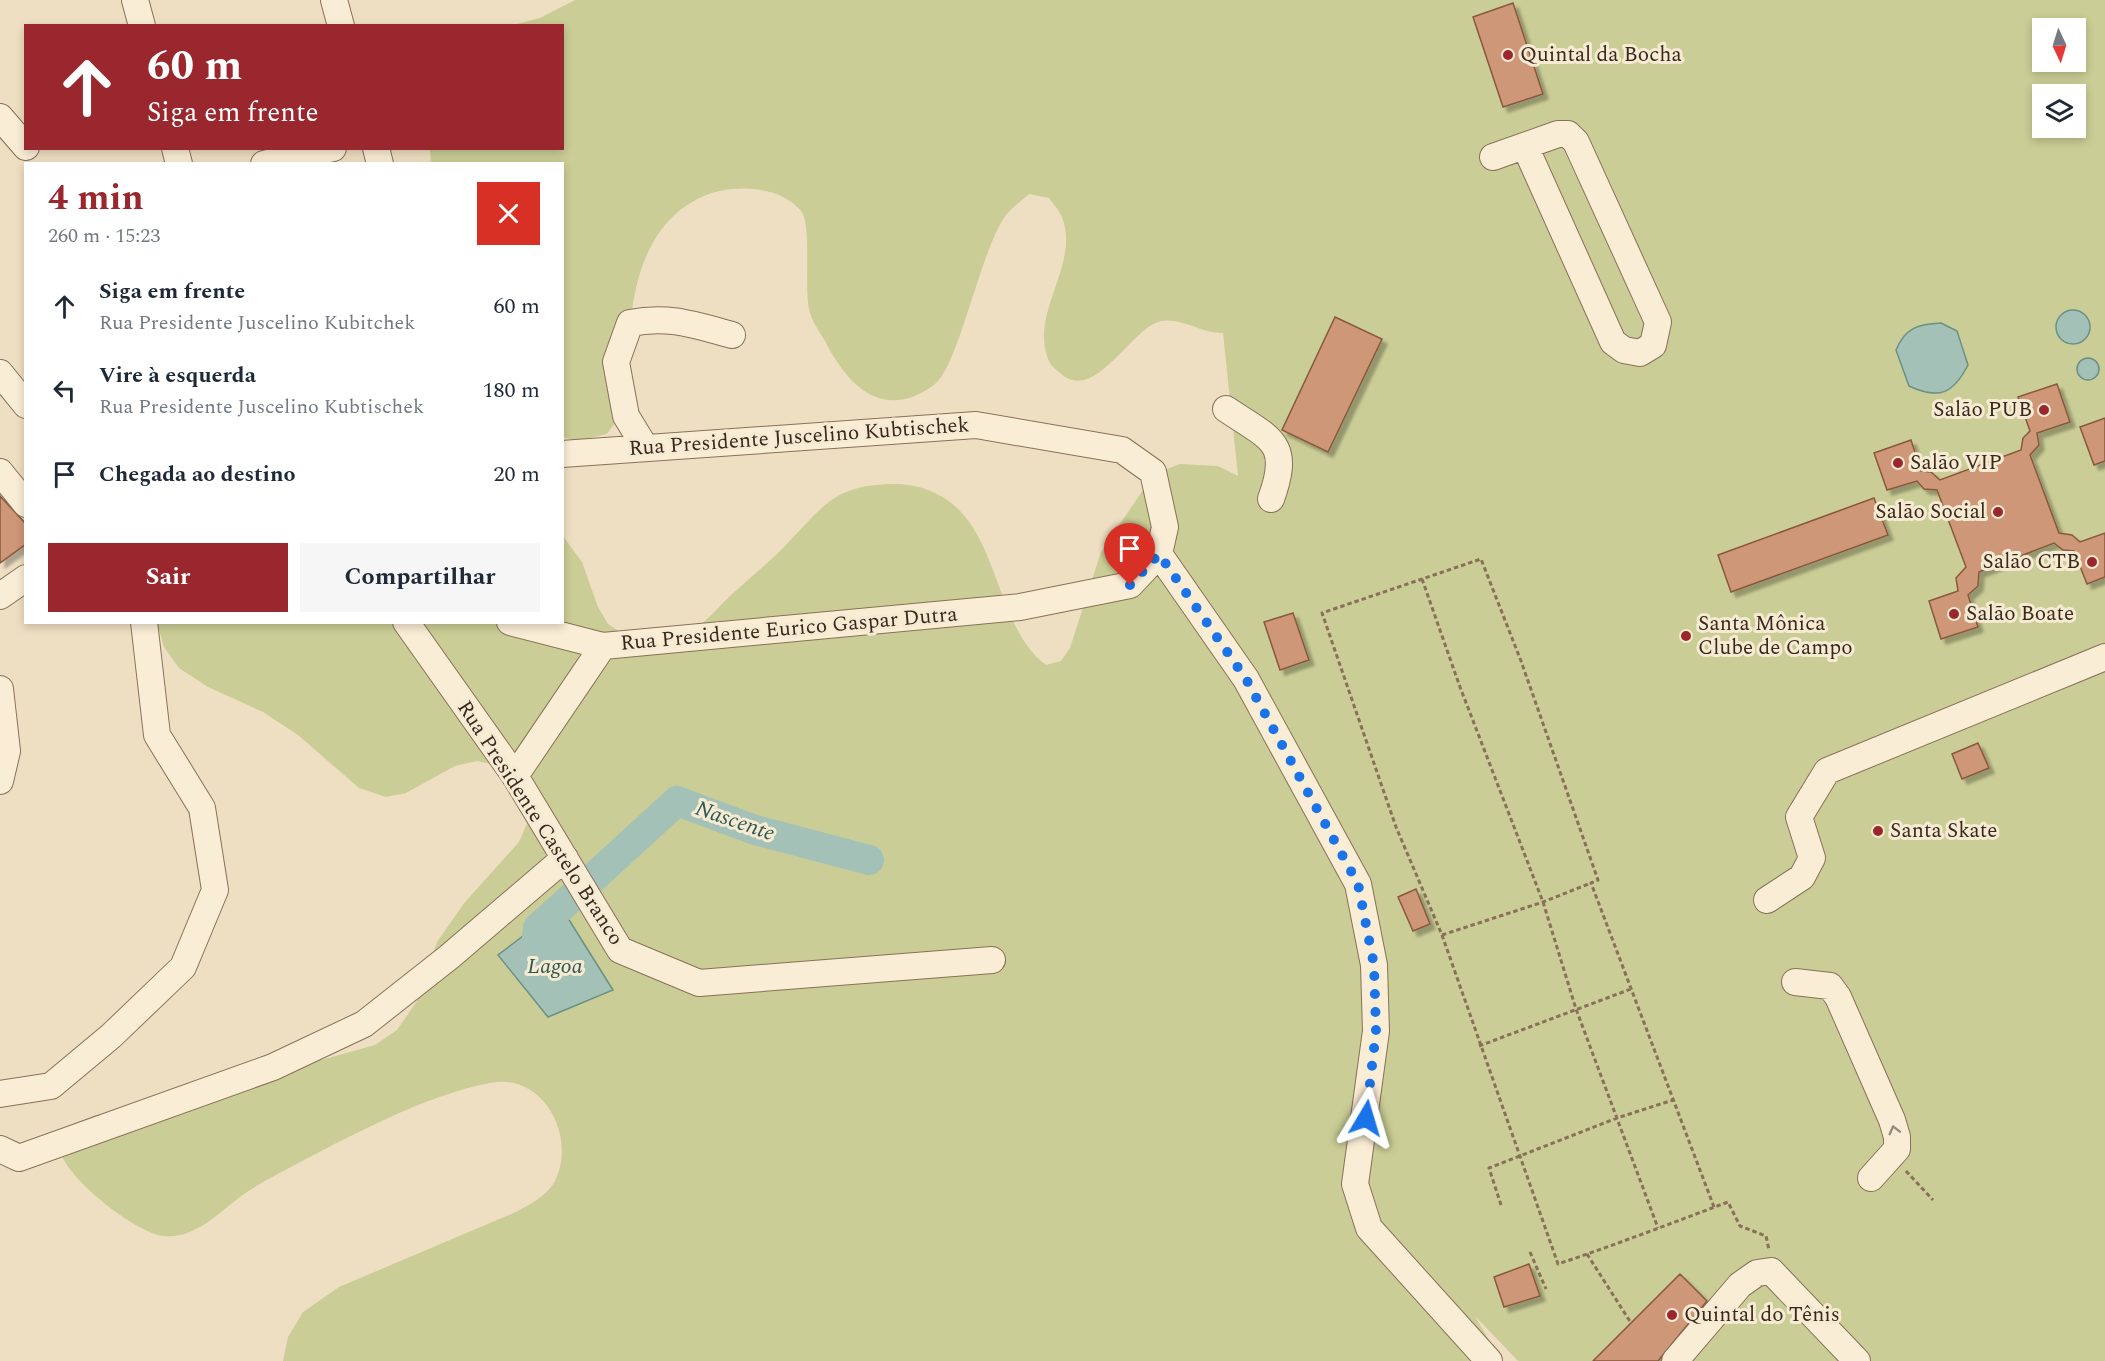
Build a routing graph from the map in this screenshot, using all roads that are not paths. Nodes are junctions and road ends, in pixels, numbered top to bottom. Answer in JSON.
{"nodes":[{"id":1,"x":135,"y":0,"type":"edge"},
{"id":2,"x":334,"y":0,"type":"edge"},
{"id":3,"x":141,"y":24,"type":"edge"},
{"id":4,"x":340,"y":24,"type":"edge"},
{"id":5,"x":0,"y":117,"type":"edge"},
{"id":6,"x":24,"y":146,"type":"edge"},
{"id":7,"x":1525,"y":146,"type":"junction"},
{"id":8,"x":28,"y":150,"type":"edge"},
{"id":9,"x":324,"y":150,"type":"edge"},
{"id":10,"x":1493,"y":157,"type":"dead end"},
{"id":11,"x":37,"y":162,"type":"edge"},
{"id":12,"x":273,"y":162,"type":"edge"},
{"id":13,"x":732,"y":335,"type":"dead end"},
{"id":14,"x":0,"y":373,"type":"edge"},
{"id":15,"x":24,"y":403,"type":"edge"},
{"id":16,"x":1226,"y":409,"type":"dead end"},
{"id":17,"x":645,"y":447,"type":"junction"},
{"id":18,"x":564,"y":454,"type":"edge"},
{"id":19,"x":0,"y":472,"type":"edge"},
{"id":20,"x":1271,"y":499,"type":"dead end"},
{"id":21,"x":24,"y":502,"type":"edge"},
{"id":22,"x":1159,"y":554,"type":"junction"},
{"id":23,"x":24,"y":579,"type":"edge"},
{"id":24,"x":0,"y":596,"type":"edge"},
{"id":25,"x":144,"y":624,"type":"edge"},
{"id":26,"x":407,"y":624,"type":"edge"},
{"id":27,"x":518,"y":624,"type":"edge"},
{"id":28,"x":603,"y":646,"type":"junction"},
{"id":29,"x":2105,"y":657,"type":"edge"},
{"id":30,"x":0,"y":689,"type":"edge"},
{"id":31,"x":515,"y":776,"type":"junction"},
{"id":32,"x":0,"y":781,"type":"edge"},
{"id":33,"x":565,"y":858,"type":"junction"},
{"id":34,"x":1767,"y":900,"type":"dead end"},
{"id":35,"x":992,"y":960,"type":"dead end"},
{"id":36,"x":1795,"y":982,"type":"dead end"},
{"id":37,"x":0,"y":1094,"type":"edge"},
{"id":38,"x":0,"y":1149,"type":"edge"},
{"id":39,"x":1871,"y":1178,"type":"dead end"},
{"id":40,"x":1489,"y":1361,"type":"edge"},
{"id":41,"x":1676,"y":1361,"type":"edge"},
{"id":42,"x":1857,"y":1361,"type":"edge"}],
"edges":[{"from":1,"to":3,"type":"street"},
{"from":2,"to":4,"type":"street"},
{"from":5,"to":6,"type":"street"},
{"from":7,"to":7,"type":"street"},
{"from":7,"to":10,"type":"street"},
{"from":8,"to":11,"type":"street"},
{"from":9,"to":12,"type":"street"},
{"from":13,"to":17,"type":"street"},
{"from":14,"to":15,"type":"street"},
{"from":16,"to":20,"type":"street"},
{"from":17,"to":18,"type":"street","name":"Rua Presidente Juscelino Kubtischek"},
{"from":17,"to":22,"type":"street","name":"Rua Presidente Juscelino Kubtischek"},
{"from":19,"to":21,"type":"street"},
{"from":22,"to":28,"type":"street","name":"Rua Presidente Eurico Gaspar Dutra"},
{"from":22,"to":40,"type":"street"},
{"from":23,"to":24,"type":"street"},
{"from":25,"to":37,"type":"street"},
{"from":26,"to":31,"type":"street","name":"Rua Presidente Castelo Branco"},
{"from":27,"to":28,"type":"street"},
{"from":28,"to":31,"type":"street","name":"Rua Presidente Eurico Gaspar Dutra"},
{"from":29,"to":34,"type":"street"},
{"from":30,"to":32,"type":"street"},
{"from":31,"to":33,"type":"street","name":"Rua Presidente Castelo Branco"},
{"from":33,"to":35,"type":"street","name":"Rua Presidente Castelo Branco"},
{"from":33,"to":38,"type":"street"},
{"from":39,"to":36,"type":"street","one_way":true},
{"from":41,"to":42,"type":"street"}]}
